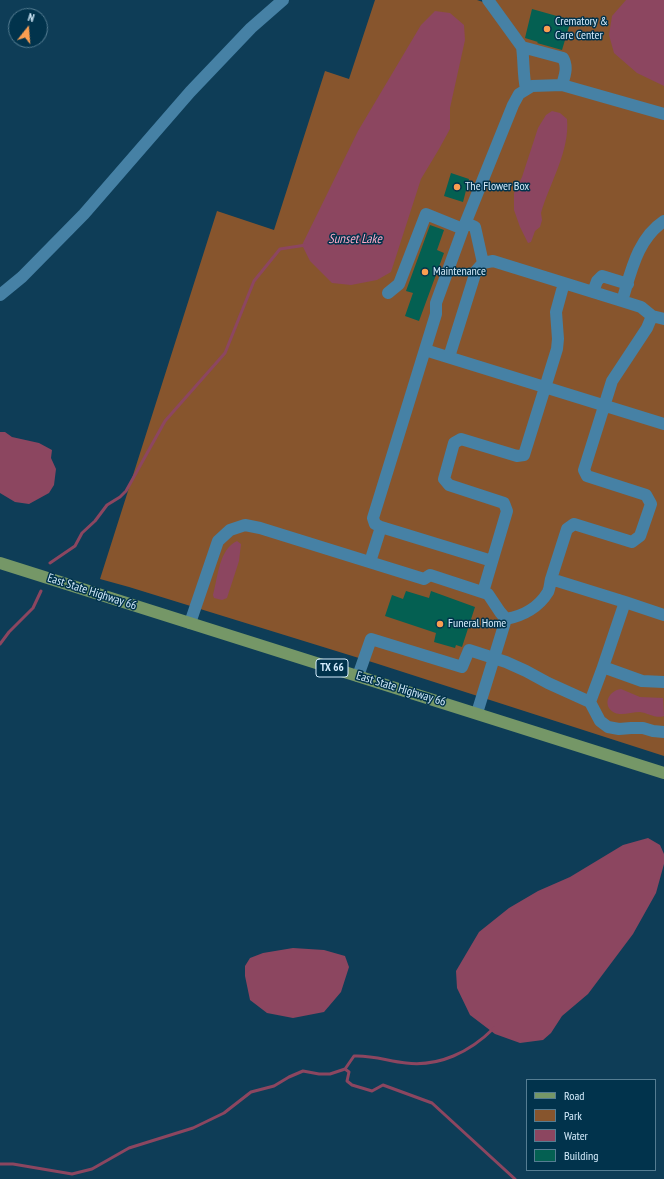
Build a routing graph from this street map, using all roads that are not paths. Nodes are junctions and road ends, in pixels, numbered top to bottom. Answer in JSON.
{"nodes":[{"id":1,"x":283,"y":0,"type":"edge"},
{"id":2,"x":488,"y":0,"type":"edge"},
{"id":3,"x":522,"y":47,"type":"junction"},
{"id":4,"x":562,"y":85,"type":"junction"},
{"id":5,"x":526,"y":89,"type":"junction"},
{"id":6,"x":664,"y":114,"type":"edge"},
{"id":7,"x":664,"y":221,"type":"edge"},
{"id":8,"x":464,"y":226,"type":"junction"},
{"id":9,"x":483,"y":263,"type":"junction"},
{"id":10,"x":564,"y":283,"type":"junction"},
{"id":11,"x":628,"y":284,"type":"junction"},
{"id":12,"x":593,"y":292,"type":"junction"},
{"id":13,"x":388,"y":293,"type":"dead end"},
{"id":14,"x":0,"y":294,"type":"edge"},
{"id":15,"x":622,"y":301,"type":"junction"},
{"id":16,"x":652,"y":316,"type":"junction"},
{"id":17,"x":664,"y":319,"type":"edge"},
{"id":18,"x":425,"y":350,"type":"junction"},
{"id":19,"x":449,"y":357,"type":"junction"},
{"id":20,"x":546,"y":387,"type":"junction"},
{"id":21,"x":604,"y":406,"type":"junction"},
{"id":22,"x":664,"y":424,"type":"edge"},
{"id":23,"x":381,"y":527,"type":"junction"},
{"id":24,"x":492,"y":561,"type":"junction"},
{"id":25,"x":370,"y":562,"type":"junction"},
{"id":26,"x":0,"y":563,"type":"edge"},
{"id":27,"x":551,"y":579,"type":"junction"},
{"id":28,"x":483,"y":592,"type":"junction"},
{"id":29,"x":625,"y":602,"type":"junction"},
{"id":30,"x":664,"y":615,"type":"edge"},
{"id":31,"x":506,"y":619,"type":"junction"},
{"id":32,"x":190,"y":623,"type":"junction"},
{"id":33,"x":495,"y":658,"type":"junction"},
{"id":34,"x":603,"y":667,"type":"junction"},
{"id":35,"x":358,"y":676,"type":"junction"},
{"id":36,"x":664,"y":682,"type":"edge"},
{"id":37,"x":590,"y":702,"type":"junction"},
{"id":38,"x":477,"y":713,"type":"junction"},
{"id":39,"x":664,"y":732,"type":"edge"},
{"id":40,"x":664,"y":773,"type":"edge"}],
"edges":[{"from":1,"to":14,"type":"lane"},
{"from":2,"to":3,"type":"lane"},
{"from":3,"to":4,"type":"lane"},
{"from":3,"to":5,"type":"lane"},
{"from":4,"to":5,"type":"lane"},
{"from":4,"to":6,"type":"lane"},
{"from":5,"to":8,"type":"lane"},
{"from":7,"to":11,"type":"lane"},
{"from":8,"to":9,"type":"lane"},
{"from":8,"to":13,"type":"lane"},
{"from":8,"to":18,"type":"lane"},
{"from":9,"to":10,"type":"lane"},
{"from":9,"to":19,"type":"lane"},
{"from":10,"to":12,"type":"lane"},
{"from":10,"to":20,"type":"lane"},
{"from":11,"to":12,"type":"lane"},
{"from":11,"to":15,"type":"lane"},
{"from":12,"to":15,"type":"lane"},
{"from":15,"to":16,"type":"lane"},
{"from":16,"to":17,"type":"lane"},
{"from":16,"to":21,"type":"lane"},
{"from":18,"to":19,"type":"lane"},
{"from":18,"to":23,"type":"lane"},
{"from":19,"to":20,"type":"lane"},
{"from":20,"to":21,"type":"lane"},
{"from":20,"to":24,"type":"lane"},
{"from":21,"to":22,"type":"lane"},
{"from":21,"to":27,"type":"lane"},
{"from":23,"to":24,"type":"lane"},
{"from":23,"to":25,"type":"lane"},
{"from":24,"to":28,"type":"lane"},
{"from":25,"to":28,"type":"lane"},
{"from":25,"to":32,"type":"lane"},
{"from":26,"to":32,"type":"main road","name":"East State Highway 66","number":"TX 66"},
{"from":27,"to":29,"type":"lane"},
{"from":27,"to":31,"type":"lane"},
{"from":28,"to":31,"type":"lane"},
{"from":29,"to":30,"type":"lane"},
{"from":29,"to":34,"type":"lane"},
{"from":31,"to":33,"type":"lane"},
{"from":32,"to":35,"type":"main road","name":"East State Highway 66","number":"TX 66"},
{"from":33,"to":35,"type":"lane"},
{"from":33,"to":37,"type":"lane"},
{"from":33,"to":38,"type":"lane"},
{"from":34,"to":36,"type":"lane"},
{"from":34,"to":37,"type":"lane"},
{"from":35,"to":38,"type":"main road","name":"East State Highway 66","number":"TX 66"},
{"from":37,"to":39,"type":"lane"},
{"from":38,"to":40,"type":"main road","name":"East State Highway 66","number":"TX 66"}]}
